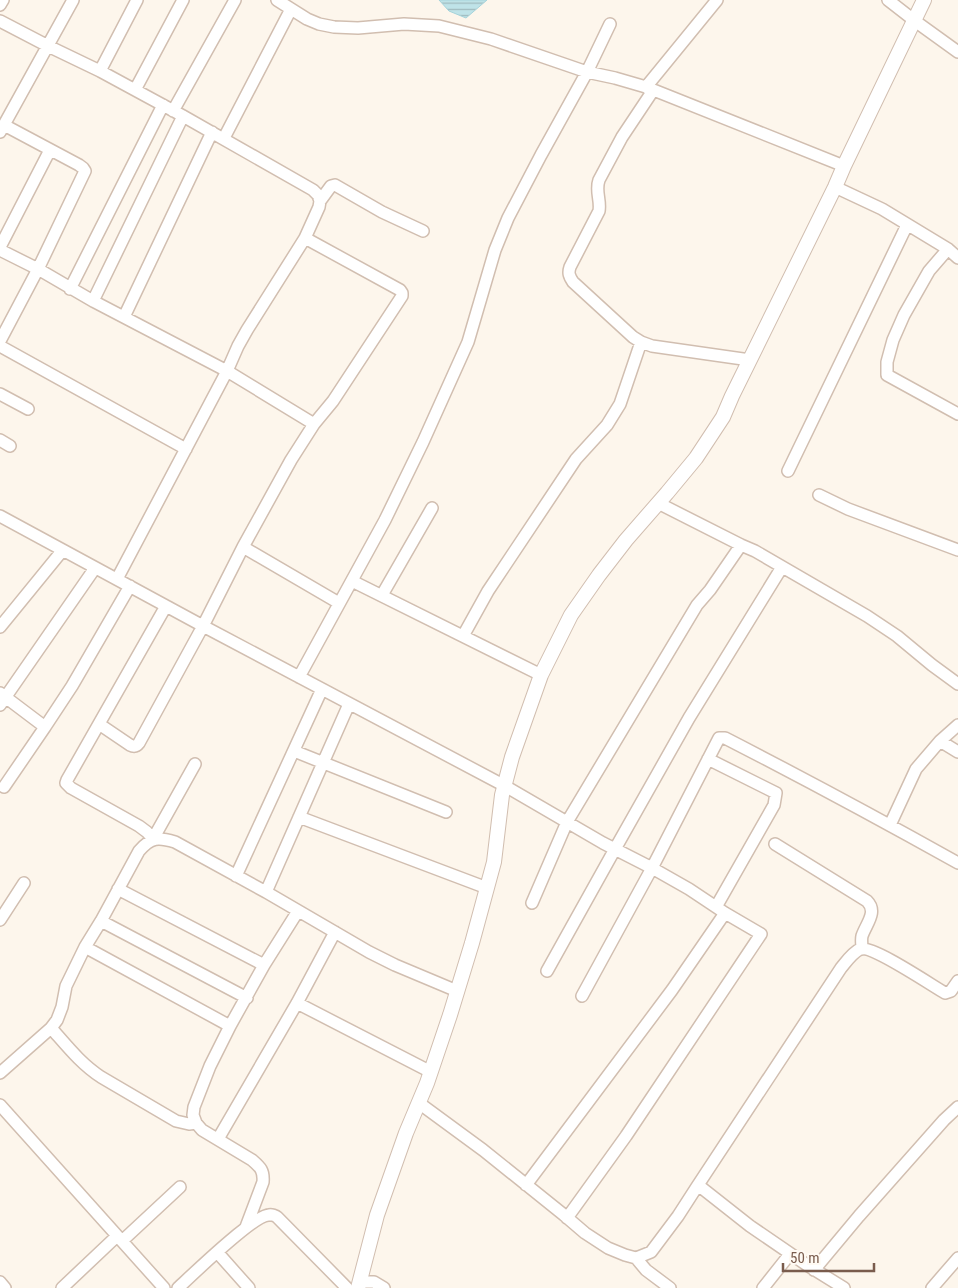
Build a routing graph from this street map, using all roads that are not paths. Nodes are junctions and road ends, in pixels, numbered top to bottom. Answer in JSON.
{"nodes":[{"id":1,"x":3,"y":0,"type":"edge"},
{"id":2,"x":73,"y":0,"type":"edge"},
{"id":3,"x":137,"y":0,"type":"edge"},
{"id":4,"x":183,"y":0,"type":"edge"},
{"id":5,"x":235,"y":0,"type":"edge"},
{"id":6,"x":277,"y":0,"type":"edge"},
{"id":7,"x":716,"y":0,"type":"edge"},
{"id":8,"x":888,"y":0,"type":"edge"},
{"id":9,"x":924,"y":0,"type":"edge"},
{"id":10,"x":0,"y":5,"type":"edge"},
{"id":11,"x":291,"y":9,"type":"junction"},
{"id":12,"x":0,"y":21,"type":"edge"},
{"id":13,"x":915,"y":21,"type":"junction"},
{"id":14,"x":610,"y":24,"type":"dead end"},
{"id":15,"x":48,"y":46,"type":"junction"},
{"id":16,"x":958,"y":52,"type":"edge"},
{"id":17,"x":100,"y":71,"type":"junction"},
{"id":18,"x":587,"y":72,"type":"junction"},
{"id":19,"x":646,"y":87,"type":"junction"},
{"id":20,"x":135,"y":90,"type":"junction"},
{"id":21,"x":163,"y":105,"type":"junction"},
{"id":22,"x":178,"y":113,"type":"junction"},
{"id":23,"x":2,"y":128,"type":"edge"},
{"id":24,"x":212,"y":132,"type":"junction"},
{"id":25,"x":224,"y":138,"type":"junction"},
{"id":26,"x":50,"y":150,"type":"junction"},
{"id":27,"x":844,"y":166,"type":"junction"},
{"id":28,"x":835,"y":187,"type":"junction"},
{"id":29,"x":320,"y":201,"type":"junction"},
{"id":30,"x":907,"y":225,"type":"junction"},
{"id":31,"x":423,"y":231,"type":"dead end"},
{"id":32,"x":305,"y":238,"type":"junction"},
{"id":33,"x":0,"y":249,"type":"edge"},
{"id":34,"x":948,"y":249,"type":"junction"},
{"id":35,"x":958,"y":258,"type":"edge"},
{"id":36,"x":38,"y":270,"type":"junction"},
{"id":37,"x":70,"y":289,"type":"junction"},
{"id":38,"x":93,"y":301,"type":"junction"},
{"id":39,"x":124,"y":317,"type":"junction"},
{"id":40,"x":0,"y":341,"type":"edge"},
{"id":41,"x":641,"y":342,"type":"junction"},
{"id":42,"x":0,"y":346,"type":"edge"},
{"id":43,"x":750,"y":360,"type":"junction"},
{"id":44,"x":227,"y":371,"type":"junction"},
{"id":45,"x":0,"y":394,"type":"edge"},
{"id":46,"x":28,"y":409,"type":"dead end"},
{"id":47,"x":958,"y":414,"type":"edge"},
{"id":48,"x":314,"y":424,"type":"junction"},
{"id":49,"x":186,"y":449,"type":"junction"},
{"id":50,"x":788,"y":471,"type":"dead end"},
{"id":51,"x":818,"y":495,"type":"dead end"},
{"id":52,"x":658,"y":503,"type":"junction"},
{"id":53,"x":432,"y":508,"type":"dead end"},
{"id":54,"x":0,"y":516,"type":"edge"},
{"id":55,"x":741,"y":545,"type":"junction"},
{"id":56,"x":243,"y":547,"type":"junction"},
{"id":57,"x":958,"y":550,"type":"edge"},
{"id":58,"x":62,"y":551,"type":"junction"},
{"id":59,"x":782,"y":567,"type":"junction"},
{"id":60,"x":95,"y":568,"type":"junction"},
{"id":61,"x":117,"y":579,"type":"junction"},
{"id":62,"x":352,"y":581,"type":"junction"},
{"id":63,"x":130,"y":586,"type":"junction"},
{"id":64,"x":382,"y":595,"type":"junction"},
{"id":65,"x":338,"y":603,"type":"junction"},
{"id":66,"x":166,"y":606,"type":"junction"},
{"id":67,"x":203,"y":626,"type":"junction"},
{"id":68,"x":0,"y":627,"type":"edge"},
{"id":69,"x":463,"y":636,"type":"junction"},
{"id":70,"x":541,"y":675,"type":"junction"},
{"id":71,"x":298,"y":677,"type":"junction"},
{"id":72,"x":958,"y":684,"type":"edge"},
{"id":73,"x":322,"y":689,"type":"junction"},
{"id":74,"x":2,"y":698,"type":"edge"},
{"id":75,"x":350,"y":704,"type":"junction"},
{"id":76,"x":99,"y":724,"type":"junction"},
{"id":77,"x":958,"y":725,"type":"edge"},
{"id":78,"x":45,"y":727,"type":"junction"},
{"id":79,"x":940,"y":741,"type":"junction"},
{"id":80,"x":294,"y":751,"type":"junction"},
{"id":81,"x":958,"y":752,"type":"edge"},
{"id":82,"x":708,"y":759,"type":"junction"},
{"id":83,"x":323,"y":763,"type":"junction"},
{"id":84,"x":195,"y":764,"type":"dead end"},
{"id":85,"x":4,"y":786,"type":"dead end"},
{"id":86,"x":505,"y":786,"type":"junction"},
{"id":87,"x":446,"y":812,"type":"dead end"},
{"id":88,"x":299,"y":817,"type":"junction"},
{"id":89,"x":567,"y":822,"type":"junction"},
{"id":90,"x":890,"y":825,"type":"junction"},
{"id":91,"x":154,"y":839,"type":"junction"},
{"id":92,"x":775,"y":844,"type":"dead end"},
{"id":93,"x":615,"y":849,"type":"junction"},
{"id":94,"x":958,"y":863,"type":"edge"},
{"id":95,"x":652,"y":868,"type":"junction"},
{"id":96,"x":236,"y":876,"type":"junction"},
{"id":97,"x":24,"y":883,"type":"dead end"},
{"id":98,"x":487,"y":888,"type":"junction"},
{"id":99,"x":118,"y":889,"type":"junction"},
{"id":100,"x":266,"y":892,"type":"junction"},
{"id":101,"x":532,"y":903,"type":"dead end"},
{"id":102,"x":721,"y":910,"type":"junction"},
{"id":103,"x":298,"y":911,"type":"junction"},
{"id":104,"x":0,"y":920,"type":"edge"},
{"id":105,"x":101,"y":921,"type":"junction"},
{"id":106,"x":336,"y":932,"type":"junction"},
{"id":107,"x":85,"y":947,"type":"junction"},
{"id":108,"x":862,"y":948,"type":"junction"},
{"id":109,"x":264,"y":966,"type":"junction"},
{"id":110,"x":547,"y":971,"type":"dead end"},
{"id":111,"x":958,"y":981,"type":"edge"},
{"id":112,"x":457,"y":991,"type":"junction"},
{"id":113,"x":582,"y":996,"type":"dead end"},
{"id":114,"x":247,"y":998,"type":"junction"},
{"id":115,"x":297,"y":1003,"type":"junction"},
{"id":116,"x":230,"y":1026,"type":"junction"},
{"id":117,"x":51,"y":1028,"type":"junction"},
{"id":118,"x":431,"y":1072,"type":"junction"},
{"id":119,"x":0,"y":1073,"type":"edge"},
{"id":120,"x":419,"y":1103,"type":"junction"},
{"id":121,"x":0,"y":1105,"type":"edge"},
{"id":122,"x":958,"y":1107,"type":"edge"},
{"id":123,"x":196,"y":1123,"type":"junction"},
{"id":124,"x":218,"y":1139,"type":"junction"},
{"id":125,"x":526,"y":1185,"type":"junction"},
{"id":126,"x":698,"y":1185,"type":"junction"},
{"id":127,"x":180,"y":1187,"type":"dead end"},
{"id":128,"x":567,"y":1218,"type":"junction"},
{"id":129,"x":246,"y":1227,"type":"junction"},
{"id":130,"x":120,"y":1238,"type":"junction"},
{"id":131,"x":217,"y":1252,"type":"junction"},
{"id":132,"x":790,"y":1254,"type":"junction"},
{"id":133,"x":636,"y":1258,"type":"junction"},
{"id":134,"x":958,"y":1258,"type":"edge"},
{"id":135,"x":814,"y":1270,"type":"junction"},
{"id":136,"x":0,"y":1282,"type":"edge"},
{"id":137,"x":359,"y":1285,"type":"edge"},
{"id":138,"x":6,"y":1288,"type":"edge"},
{"id":139,"x":62,"y":1288,"type":"edge"},
{"id":140,"x":164,"y":1288,"type":"edge"},
{"id":141,"x":178,"y":1288,"type":"edge"},
{"id":142,"x":250,"y":1288,"type":"edge"},
{"id":143,"x":347,"y":1288,"type":"edge"},
{"id":144,"x":384,"y":1288,"type":"edge"},
{"id":145,"x":670,"y":1288,"type":"edge"},
{"id":146,"x":763,"y":1288,"type":"edge"},
{"id":147,"x":844,"y":1288,"type":"edge"},
{"id":148,"x":932,"y":1288,"type":"edge"}],
"edges":[{"from":1,"to":10,"type":"street"},
{"from":2,"to":15,"type":"street"},
{"from":3,"to":17,"type":"street"},
{"from":4,"to":20,"type":"street"},
{"from":5,"to":22,"type":"street"},
{"from":6,"to":11,"type":"street"},
{"from":7,"to":19,"type":"street"},
{"from":8,"to":13,"type":"street"},
{"from":9,"to":13,"type":"street"},
{"from":11,"to":18,"type":"street"},
{"from":11,"to":25,"type":"street"},
{"from":12,"to":15,"type":"street"},
{"from":13,"to":16,"type":"street"},
{"from":13,"to":27,"type":"street"},
{"from":14,"to":18,"type":"street"},
{"from":15,"to":17,"type":"street"},
{"from":15,"to":23,"type":"street"},
{"from":17,"to":20,"type":"street"},
{"from":18,"to":19,"type":"street"},
{"from":18,"to":62,"type":"street"},
{"from":19,"to":27,"type":"street"},
{"from":19,"to":41,"type":"street"},
{"from":20,"to":21,"type":"street"},
{"from":21,"to":22,"type":"street"},
{"from":21,"to":37,"type":"street"},
{"from":22,"to":24,"type":"street"},
{"from":22,"to":38,"type":"street"},
{"from":23,"to":26,"type":"street"},
{"from":24,"to":25,"type":"street"},
{"from":24,"to":39,"type":"street"},
{"from":25,"to":29,"type":"street"},
{"from":26,"to":33,"type":"street"},
{"from":26,"to":36,"type":"street"},
{"from":27,"to":28,"type":"street"},
{"from":28,"to":30,"type":"street"},
{"from":28,"to":43,"type":"street"},
{"from":29,"to":31,"type":"street"},
{"from":29,"to":32,"type":"street"},
{"from":30,"to":34,"type":"street"},
{"from":30,"to":50,"type":"street"},
{"from":32,"to":44,"type":"street"},
{"from":32,"to":48,"type":"street"},
{"from":33,"to":36,"type":"street"},
{"from":34,"to":35,"type":"street"},
{"from":34,"to":47,"type":"street"},
{"from":36,"to":37,"type":"street"},
{"from":36,"to":40,"type":"street"},
{"from":37,"to":38,"type":"street"},
{"from":38,"to":39,"type":"street"},
{"from":39,"to":44,"type":"street"},
{"from":41,"to":43,"type":"street"},
{"from":41,"to":69,"type":"street"},
{"from":42,"to":49,"type":"street"},
{"from":43,"to":52,"type":"street"},
{"from":44,"to":48,"type":"street"},
{"from":44,"to":49,"type":"street"},
{"from":45,"to":46,"type":"street"},
{"from":48,"to":56,"type":"street"},
{"from":49,"to":61,"type":"street"},
{"from":51,"to":57,"type":"street"},
{"from":52,"to":55,"type":"street"},
{"from":52,"to":70,"type":"street"},
{"from":53,"to":64,"type":"street"},
{"from":54,"to":58,"type":"street"},
{"from":55,"to":59,"type":"street"},
{"from":55,"to":89,"type":"street"},
{"from":56,"to":65,"type":"street"},
{"from":56,"to":67,"type":"street"},
{"from":58,"to":60,"type":"street"},
{"from":58,"to":68,"type":"street"},
{"from":59,"to":72,"type":"street"},
{"from":59,"to":93,"type":"street"},
{"from":60,"to":61,"type":"street"},
{"from":60,"to":74,"type":"street"},
{"from":61,"to":63,"type":"street"},
{"from":62,"to":64,"type":"street"},
{"from":62,"to":65,"type":"street"},
{"from":63,"to":66,"type":"street"},
{"from":63,"to":78,"type":"street"},
{"from":64,"to":69,"type":"street"},
{"from":65,"to":71,"type":"street"},
{"from":66,"to":67,"type":"street"},
{"from":66,"to":76,"type":"street"},
{"from":67,"to":71,"type":"street"},
{"from":67,"to":76,"type":"street"},
{"from":69,"to":70,"type":"street"},
{"from":70,"to":86,"type":"street"},
{"from":71,"to":73,"type":"street"},
{"from":73,"to":75,"type":"street"},
{"from":73,"to":80,"type":"street"},
{"from":74,"to":78,"type":"street"},
{"from":75,"to":83,"type":"street"},
{"from":75,"to":86,"type":"street"},
{"from":76,"to":91,"type":"street"},
{"from":77,"to":79,"type":"street"},
{"from":78,"to":85,"type":"street"},
{"from":79,"to":81,"type":"street"},
{"from":79,"to":90,"type":"street"},
{"from":80,"to":83,"type":"street"},
{"from":80,"to":96,"type":"street"},
{"from":82,"to":90,"type":"street"},
{"from":82,"to":95,"type":"street"},
{"from":82,"to":102,"type":"street"},
{"from":83,"to":87,"type":"street"},
{"from":83,"to":88,"type":"street"},
{"from":84,"to":91,"type":"street"},
{"from":86,"to":89,"type":"street"},
{"from":86,"to":98,"type":"street"},
{"from":88,"to":98,"type":"street"},
{"from":88,"to":100,"type":"street"},
{"from":89,"to":93,"type":"street"},
{"from":89,"to":101,"type":"street"},
{"from":90,"to":94,"type":"street"},
{"from":91,"to":96,"type":"street"},
{"from":91,"to":99,"type":"street"},
{"from":92,"to":108,"type":"street"},
{"from":93,"to":95,"type":"street"},
{"from":93,"to":110,"type":"street"},
{"from":95,"to":102,"type":"street"},
{"from":95,"to":113,"type":"street"},
{"from":96,"to":100,"type":"street"},
{"from":97,"to":104,"type":"street"},
{"from":98,"to":112,"type":"street"},
{"from":99,"to":105,"type":"street"},
{"from":99,"to":109,"type":"street"},
{"from":100,"to":103,"type":"street"},
{"from":102,"to":125,"type":"street"},
{"from":102,"to":128,"type":"street"},
{"from":103,"to":106,"type":"street"},
{"from":103,"to":109,"type":"street"},
{"from":105,"to":107,"type":"street"},
{"from":105,"to":114,"type":"street"},
{"from":106,"to":112,"type":"street"},
{"from":106,"to":115,"type":"street"},
{"from":107,"to":116,"type":"street"},
{"from":107,"to":117,"type":"street"},
{"from":108,"to":111,"type":"street"},
{"from":108,"to":126,"type":"street"},
{"from":109,"to":114,"type":"street"},
{"from":112,"to":118,"type":"street"},
{"from":114,"to":116,"type":"street"},
{"from":115,"to":118,"type":"street"},
{"from":115,"to":124,"type":"street"},
{"from":116,"to":123,"type":"street"},
{"from":117,"to":119,"type":"street"},
{"from":117,"to":123,"type":"street"},
{"from":118,"to":120,"type":"street"},
{"from":120,"to":125,"type":"street"},
{"from":120,"to":137,"type":"street"},
{"from":121,"to":130,"type":"street"},
{"from":122,"to":135,"type":"street"},
{"from":123,"to":124,"type":"street"},
{"from":124,"to":129,"type":"street"},
{"from":125,"to":128,"type":"street"},
{"from":126,"to":132,"type":"street"},
{"from":126,"to":133,"type":"street"},
{"from":127,"to":130,"type":"street"},
{"from":128,"to":133,"type":"street"},
{"from":129,"to":131,"type":"street"},
{"from":129,"to":143,"type":"street"},
{"from":130,"to":139,"type":"street"},
{"from":130,"to":140,"type":"street"},
{"from":131,"to":141,"type":"street"},
{"from":131,"to":142,"type":"street"},
{"from":132,"to":135,"type":"street"},
{"from":132,"to":146,"type":"street"},
{"from":133,"to":145,"type":"street"},
{"from":134,"to":148,"type":"street"},
{"from":135,"to":147,"type":"street"},
{"from":136,"to":138,"type":"street"},
{"from":137,"to":144,"type":"street"}]}
